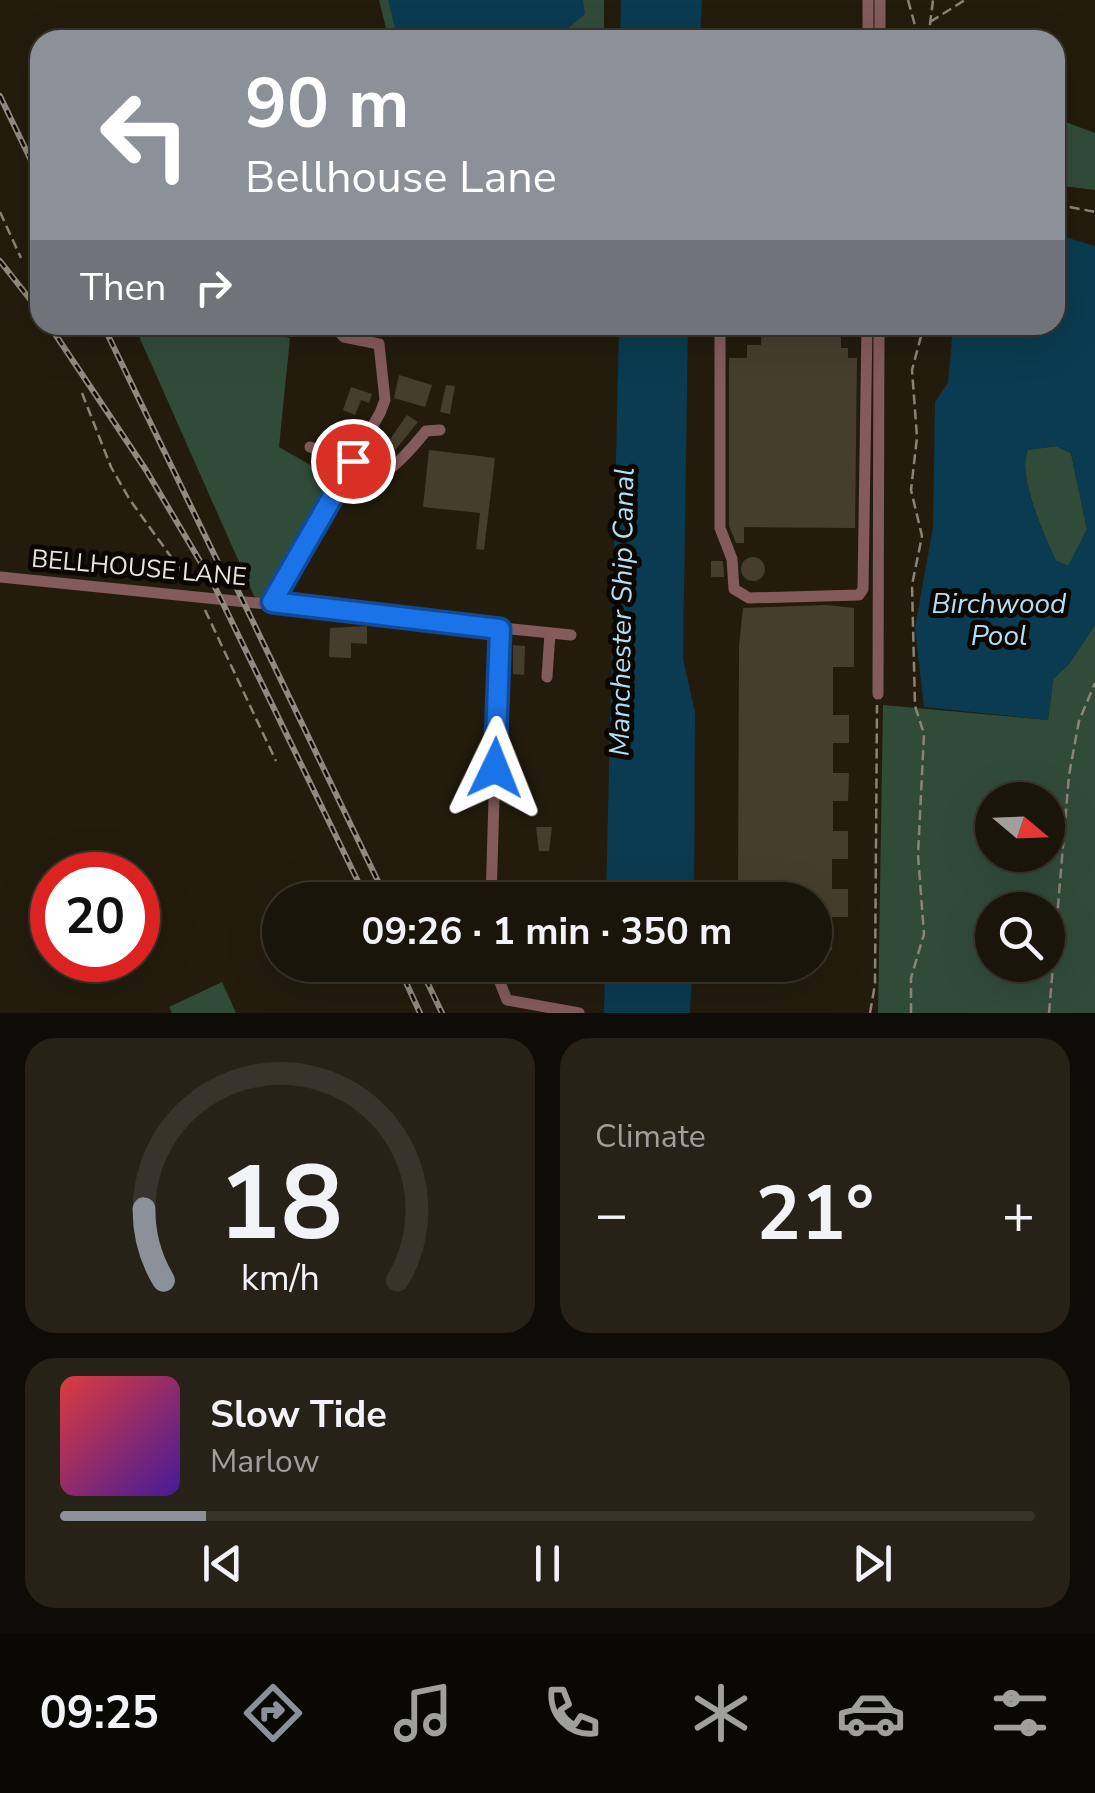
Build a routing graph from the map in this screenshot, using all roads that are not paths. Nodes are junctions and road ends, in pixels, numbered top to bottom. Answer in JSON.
{"nodes":[{"id":1,"x":868,"y":0,"type":"edge"},
{"id":2,"x":880,"y":0,"type":"edge"},
{"id":3,"x":868,"y":30,"type":"edge"},
{"id":4,"x":880,"y":30,"type":"edge"},
{"id":5,"x":342,"y":335,"type":"edge"},
{"id":6,"x":720,"y":335,"type":"edge"},
{"id":7,"x":868,"y":335,"type":"edge"},
{"id":8,"x":879,"y":335,"type":"edge"},
{"id":9,"x":440,"y":430,"type":"dead end"},
{"id":10,"x":310,"y":447,"type":"dead end"},
{"id":11,"x":353,"y":461,"type":"junction"},
{"id":12,"x":339,"y":486,"type":"junction"},
{"id":13,"x":4,"y":578,"type":"edge"},
{"id":14,"x":272,"y":602,"type":"junction"},
{"id":15,"x":500,"y":629,"type":"junction"},
{"id":16,"x":550,"y":633,"type":"junction"},
{"id":17,"x":571,"y":635,"type":"dead end"},
{"id":18,"x":547,"y":677,"type":"dead end"},
{"id":19,"x":878,"y":694,"type":"road end"},
{"id":20,"x":492,"y":882,"type":"edge"},
{"id":21,"x":500,"y":982,"type":"edge"},
{"id":22,"x":578,"y":1013,"type":"edge"}],
"edges":[{"from":1,"to":3,"type":"street"},
{"from":2,"to":4,"type":"street"},
{"from":5,"to":11,"type":"street"},
{"from":6,"to":7,"type":"street"},
{"from":8,"to":19,"type":"street"},
{"from":9,"to":12,"type":"street"},
{"from":10,"to":11,"type":"street"},
{"from":11,"to":12,"type":"street"},
{"from":12,"to":14,"type":"street"},
{"from":13,"to":14,"type":"street","name":"BELLHOUSE LANE"},
{"from":14,"to":15,"type":"street","name":"BELLHOUSE LANE"},
{"from":15,"to":16,"type":"street","name":"BELLHOUSE LANE"},
{"from":15,"to":20,"type":"street"},
{"from":16,"to":17,"type":"street","name":"BELLHOUSE LANE"},
{"from":16,"to":18,"type":"street"},
{"from":21,"to":22,"type":"street"}]}
